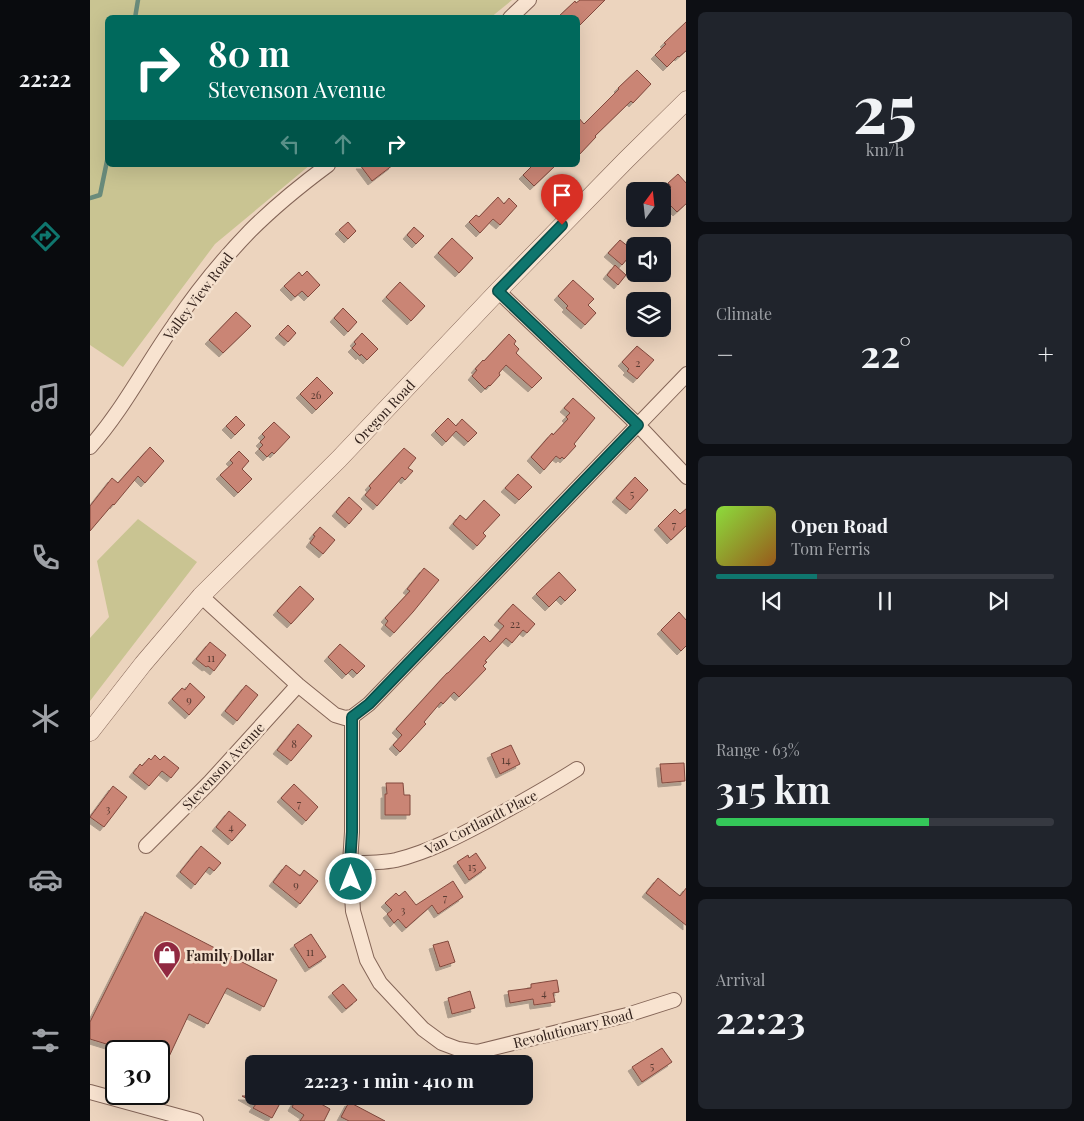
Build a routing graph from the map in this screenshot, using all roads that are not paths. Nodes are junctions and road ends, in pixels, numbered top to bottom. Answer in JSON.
{"nodes":[{"id":1,"x":529,"y":0,"type":"edge"},
{"id":2,"x":513,"y":15,"type":"edge"},
{"id":3,"x":686,"y":100,"type":"edge"},
{"id":4,"x":325,"y":167,"type":"edge"},
{"id":5,"x":498,"y":291,"type":"junction"},
{"id":6,"x":686,"y":374,"type":"edge"},
{"id":7,"x":638,"y":425,"type":"junction"},
{"id":8,"x":90,"y":447,"type":"edge"},
{"id":9,"x":686,"y":477,"type":"edge"},
{"id":10,"x":201,"y":596,"type":"junction"},
{"id":11,"x":298,"y":685,"type":"junction"},
{"id":12,"x":352,"y":717,"type":"junction"},
{"id":13,"x":90,"y":732,"type":"edge"},
{"id":14,"x":577,"y":769,"type":"dead end"},
{"id":15,"x":146,"y":846,"type":"dead end"},
{"id":16,"x":350,"y":863,"type":"junction"},
{"id":17,"x":674,"y":1000,"type":"dead end"},
{"id":18,"x":90,"y":1092,"type":"edge"},
{"id":19,"x":196,"y":1121,"type":"edge"}],
"edges":[{"from":1,"to":2,"type":"street"},
{"from":3,"to":5,"type":"street","name":"Oregon Road"},
{"from":4,"to":8,"type":"street","name":"Valley View Road"},
{"from":5,"to":7,"type":"street"},
{"from":5,"to":10,"type":"street","name":"Oregon Road"},
{"from":6,"to":7,"type":"street"},
{"from":7,"to":9,"type":"street"},
{"from":7,"to":12,"type":"street"},
{"from":10,"to":11,"type":"street"},
{"from":10,"to":13,"type":"street","name":"Oregon Road"},
{"from":11,"to":12,"type":"street"},
{"from":11,"to":15,"type":"street","name":"Stevenson Avenue"},
{"from":12,"to":16,"type":"street","name":"Revolutionary Road"},
{"from":14,"to":16,"type":"street","name":"Van Cortlandt Place"},
{"from":16,"to":17,"type":"street","name":"Revolutionary Road"},
{"from":18,"to":19,"type":"street"}]}
